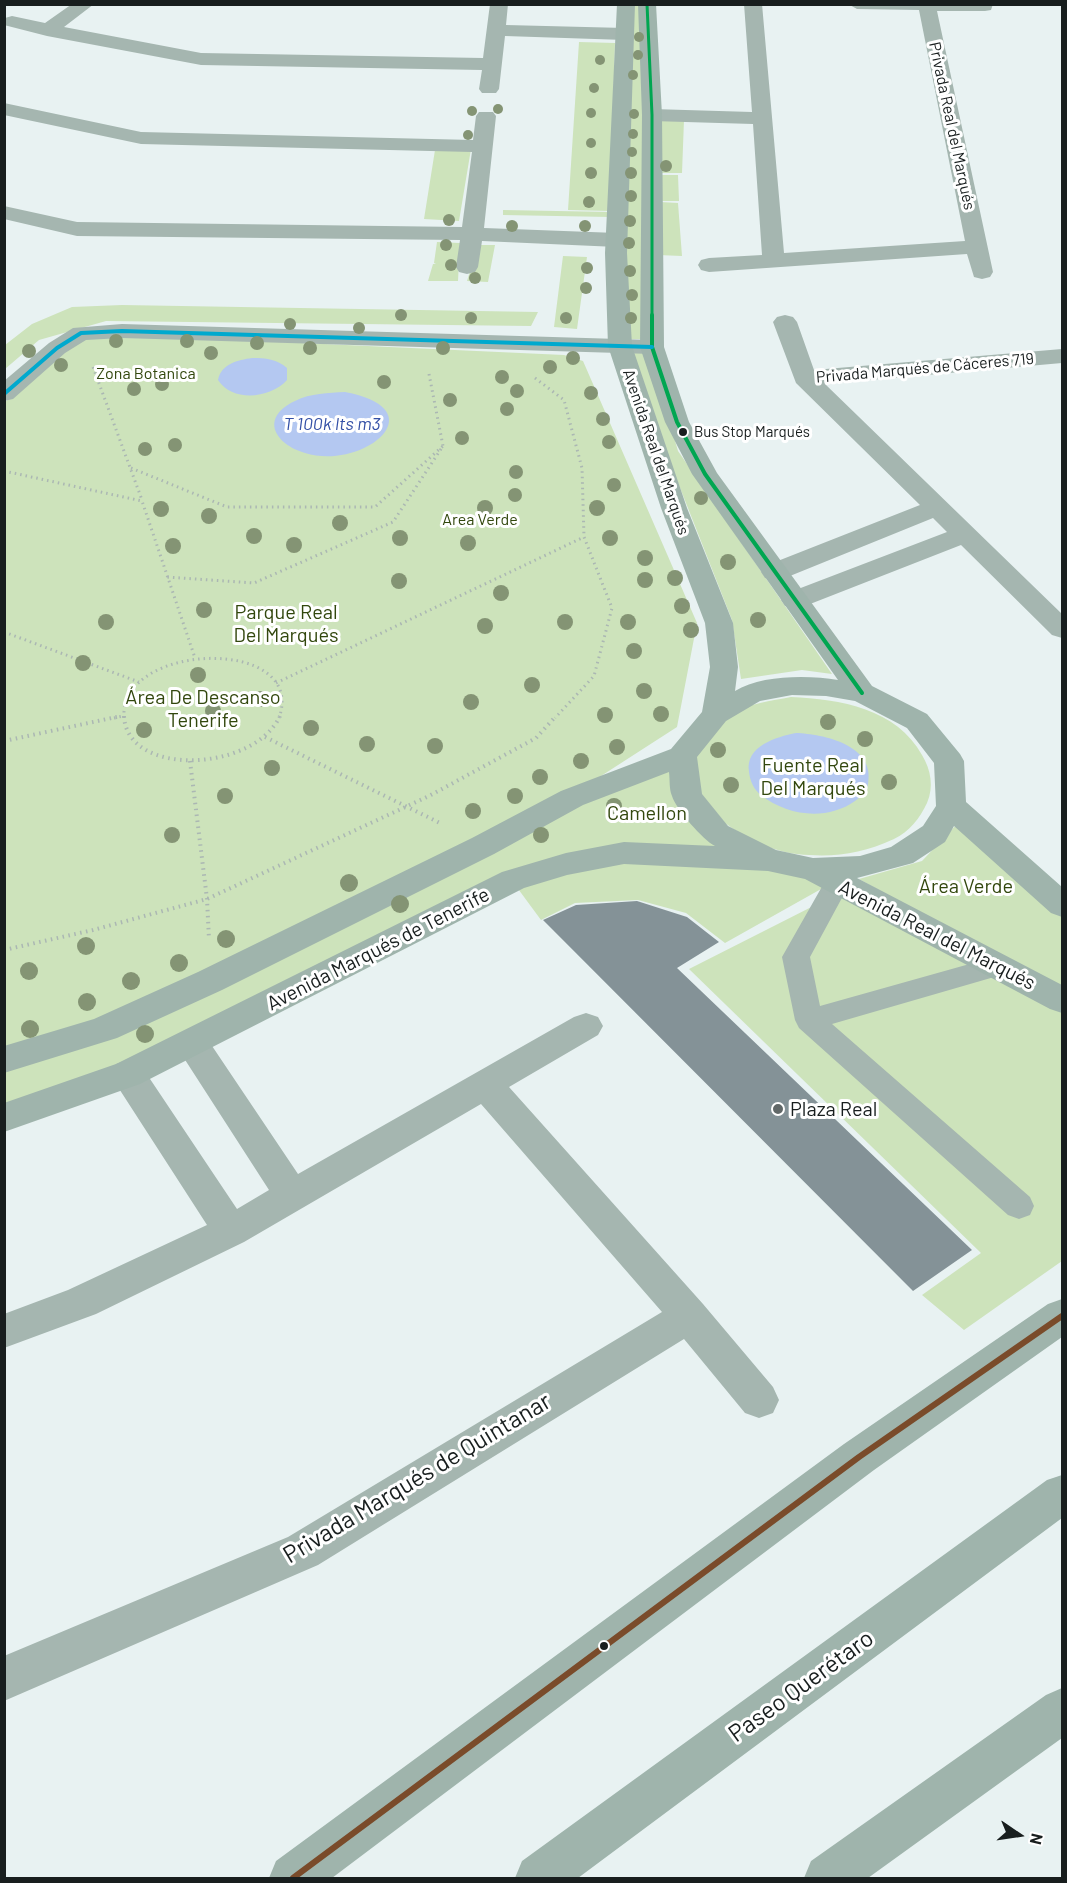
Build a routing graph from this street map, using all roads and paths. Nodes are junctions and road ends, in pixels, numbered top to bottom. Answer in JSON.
{"nodes":[{"id":1,"x":86,"y":4,"type":"edge"},
{"id":2,"x":647,"y":4,"type":"edge"},
{"id":3,"x":753,"y":4,"type":"edge"},
{"id":4,"x":857,"y":4,"type":"edge"},
{"id":5,"x":927,"y":6,"type":"edge"},
{"id":6,"x":985,"y":6,"type":"dead end"},
{"id":7,"x":498,"y":18,"type":"edge"},
{"id":8,"x":625,"y":20,"type":"edge"},
{"id":9,"x":12,"y":22,"type":"dead end"},
{"id":10,"x":47,"y":30,"type":"junction"},
{"id":11,"x":492,"y":64,"type":"junction"},
{"id":12,"x":489,"y":90,"type":"dead end"},
{"id":13,"x":651,"y":107,"type":"junction"},
{"id":14,"x":4,"y":109,"type":"edge"},
{"id":15,"x":762,"y":109,"type":"junction"},
{"id":16,"x":486,"y":116,"type":"dead end"},
{"id":17,"x":483,"y":146,"type":"junction"},
{"id":18,"x":4,"y":212,"type":"edge"},
{"id":19,"x":474,"y":225,"type":"junction"},
{"id":20,"x":618,"y":231,"type":"junction"},
{"id":21,"x":976,"y":247,"type":"junction"},
{"id":22,"x":774,"y":261,"type":"junction"},
{"id":23,"x":709,"y":265,"type":"dead end"},
{"id":24,"x":467,"y":267,"type":"dead end"},
{"id":25,"x":982,"y":272,"type":"dead end"},
{"id":26,"x":785,"y":322,"type":"dead end"},
{"id":27,"x":81,"y":333,"type":"junction"},
{"id":28,"x":422,"y":340,"type":"junction"},
{"id":29,"x":620,"y":346,"type":"junction"},
{"id":30,"x":652,"y":347,"type":"junction"},
{"id":31,"x":1056,"y":362,"type":"edge"},
{"id":32,"x":530,"y":375,"type":"dead end"},
{"id":33,"x":806,"y":378,"type":"junction"},
{"id":34,"x":4,"y":394,"type":"edge"},
{"id":35,"x":443,"y":447,"type":"junction"},
{"id":36,"x":131,"y":468,"type":"junction"},
{"id":37,"x":4,"y":471,"type":"edge"},
{"id":38,"x":142,"y":501,"type":"junction"},
{"id":39,"x":938,"y":507,"type":"junction"},
{"id":40,"x":965,"y":534,"type":"junction"},
{"id":41,"x":584,"y":537,"type":"junction"},
{"id":42,"x":775,"y":572,"type":"junction"},
{"id":43,"x":168,"y":577,"type":"junction"},
{"id":44,"x":795,"y":600,"type":"junction"},
{"id":45,"x":1062,"y":629,"type":"edge"},
{"id":46,"x":4,"y":632,"type":"edge"},
{"id":47,"x":195,"y":658,"type":"junction"},
{"id":48,"x":139,"y":682,"type":"junction"},
{"id":49,"x":276,"y":683,"type":"dead end"},
{"id":50,"x":862,"y":693,"type":"junction"},
{"id":51,"x":716,"y":714,"type":"junction"},
{"id":52,"x":123,"y":716,"type":"junction"},
{"id":53,"x":265,"y":737,"type":"junction"},
{"id":54,"x":4,"y":741,"type":"edge"},
{"id":55,"x":682,"y":756,"type":"junction"},
{"id":56,"x":190,"y":761,"type":"junction"},
{"id":57,"x":405,"y":805,"type":"junction"},
{"id":58,"x":951,"y":806,"type":"junction"},
{"id":59,"x":483,"y":846,"type":"junction"},
{"id":60,"x":768,"y":860,"type":"junction"},
{"id":61,"x":825,"y":876,"type":"junction"},
{"id":62,"x":207,"y":899,"type":"junction"},
{"id":63,"x":1062,"y":905,"type":"edge"},
{"id":64,"x":4,"y":950,"type":"edge"},
{"id":65,"x":998,"y":966,"type":"junction"},
{"id":66,"x":1062,"y":1000,"type":"edge"},
{"id":67,"x":809,"y":1020,"type":"junction"},
{"id":68,"x":586,"y":1026,"type":"dead end"},
{"id":69,"x":192,"y":1043,"type":"junction"},
{"id":70,"x":4,"y":1060,"type":"edge"},
{"id":71,"x":128,"y":1074,"type":"junction"},
{"id":72,"x":485,"y":1084,"type":"junction"},
{"id":73,"x":4,"y":1119,"type":"edge"},
{"id":74,"x":293,"y":1196,"type":"junction"},
{"id":75,"x":1019,"y":1206,"type":"dead end"},
{"id":76,"x":231,"y":1231,"type":"junction"},
{"id":77,"x":82,"y":1302,"type":"junction"},
{"id":78,"x":4,"y":1310,"type":"edge"},
{"id":79,"x":688,"y":1316,"type":"junction"},
{"id":80,"x":1062,"y":1316,"type":"edge"},
{"id":81,"x":4,"y":1330,"type":"edge"},
{"id":82,"x":759,"y":1400,"type":"dead end"},
{"id":83,"x":1062,"y":1494,"type":"edge"},
{"id":84,"x":4,"y":1679,"type":"edge"},
{"id":85,"x":1062,"y":1711,"type":"edge"},
{"id":86,"x":293,"y":1878,"type":"edge"},
{"id":87,"x":539,"y":1878,"type":"edge"},
{"id":88,"x":828,"y":1878,"type":"edge"}],
"edges":[{"from":1,"to":10,"type":"street"},
{"from":2,"to":13,"type":"street","name":"Avenida Real del Marqués"},
{"from":3,"to":15,"type":"street"},
{"from":4,"to":5,"type":"street"},
{"from":5,"to":6,"type":"street"},
{"from":5,"to":21,"type":"street","name":"Privada Real del Marqués"},
{"from":7,"to":8,"type":"street"},
{"from":7,"to":11,"type":"street"},
{"from":8,"to":20,"type":"street","name":"Avenida Real del Marqués"},
{"from":9,"to":10,"type":"street"},
{"from":10,"to":11,"type":"street"},
{"from":11,"to":12,"type":"street"},
{"from":13,"to":15,"type":"street"},
{"from":13,"to":30,"type":"street","name":"Avenida Real del Marqués"},
{"from":14,"to":17,"type":"street"},
{"from":15,"to":22,"type":"street"},
{"from":16,"to":17,"type":"street"},
{"from":17,"to":19,"type":"street"},
{"from":18,"to":19,"type":"street"},
{"from":19,"to":20,"type":"street"},
{"from":19,"to":24,"type":"street"},
{"from":20,"to":29,"type":"street","name":"Avenida Real del Marqués"},
{"from":21,"to":22,"type":"street"},
{"from":21,"to":25,"type":"street","name":"Privada Real del Marqués"},
{"from":22,"to":23,"type":"street"},
{"from":26,"to":33,"type":"street","name":"Privada Marqués de Cáceres 719"},
{"from":27,"to":28,"type":"street"},
{"from":27,"to":34,"type":"street"},
{"from":27,"to":36,"type":"path"},
{"from":28,"to":29,"type":"street"},
{"from":28,"to":35,"type":"path"},
{"from":29,"to":30,"type":"street"},
{"from":29,"to":51,"type":"street","name":"Avenida Real del Marqués"},
{"from":30,"to":42,"type":"street","name":"Avenida Real del Marqués"},
{"from":31,"to":33,"type":"street","name":"Privada Marqués de Cáceres 719"},
{"from":32,"to":41,"type":"path"},
{"from":33,"to":39,"type":"street","name":"Privada Marqués de Cáceres 719"},
{"from":35,"to":36,"type":"path"},
{"from":35,"to":43,"type":"path"},
{"from":36,"to":38,"type":"path"},
{"from":37,"to":38,"type":"path"},
{"from":38,"to":43,"type":"path"},
{"from":39,"to":40,"type":"street","name":"Privada Marqués de Cáceres 719"},
{"from":39,"to":42,"type":"street"},
{"from":40,"to":44,"type":"street"},
{"from":40,"to":45,"type":"street","name":"Privada Marqués de Cáceres 719"},
{"from":41,"to":49,"type":"path"},
{"from":41,"to":57,"type":"path"},
{"from":42,"to":44,"type":"street","name":"Avenida Real del Marqués"},
{"from":43,"to":47,"type":"path"},
{"from":44,"to":50,"type":"street","name":"Avenida Real del Marqués"},
{"from":46,"to":48,"type":"path"},
{"from":47,"to":48,"type":"path"},
{"from":47,"to":53,"type":"path"},
{"from":48,"to":52,"type":"path"},
{"from":50,"to":51,"type":"street"},
{"from":50,"to":58,"type":"street"},
{"from":51,"to":55,"type":"street"},
{"from":52,"to":54,"type":"path"},
{"from":52,"to":56,"type":"path"},
{"from":53,"to":56,"type":"path"},
{"from":53,"to":57,"type":"path"},
{"from":55,"to":59,"type":"street"},
{"from":55,"to":60,"type":"street"},
{"from":56,"to":62,"type":"path"},
{"from":57,"to":59,"type":"path"},
{"from":57,"to":62,"type":"path"},
{"from":58,"to":61,"type":"street"},
{"from":58,"to":63,"type":"street"},
{"from":59,"to":70,"type":"street"},
{"from":60,"to":61,"type":"street"},
{"from":60,"to":69,"type":"street","name":"Avenida Marqués de Tenerife"},
{"from":61,"to":65,"type":"street","name":"Avenida Real del Marqués"},
{"from":61,"to":67,"type":"lane"},
{"from":62,"to":64,"type":"path"},
{"from":65,"to":66,"type":"street","name":"Avenida Real del Marqués"},
{"from":65,"to":67,"type":"lane"},
{"from":67,"to":75,"type":"lane"},
{"from":68,"to":72,"type":"street"},
{"from":69,"to":71,"type":"street","name":"Avenida Marqués de Tenerife"},
{"from":69,"to":74,"type":"street"},
{"from":71,"to":73,"type":"street","name":"Avenida Marqués de Tenerife"},
{"from":71,"to":76,"type":"street"},
{"from":72,"to":74,"type":"street"},
{"from":72,"to":79,"type":"street"},
{"from":74,"to":76,"type":"street"},
{"from":76,"to":77,"type":"street"},
{"from":77,"to":78,"type":"street"},
{"from":77,"to":81,"type":"street"},
{"from":79,"to":82,"type":"street"},
{"from":79,"to":84,"type":"street","name":"Privada Marqués de Quintanar"},
{"from":80,"to":86,"type":"street"},
{"from":83,"to":87,"type":"street","name":"Paseo Querétaro"},
{"from":85,"to":88,"type":"street"}]}
